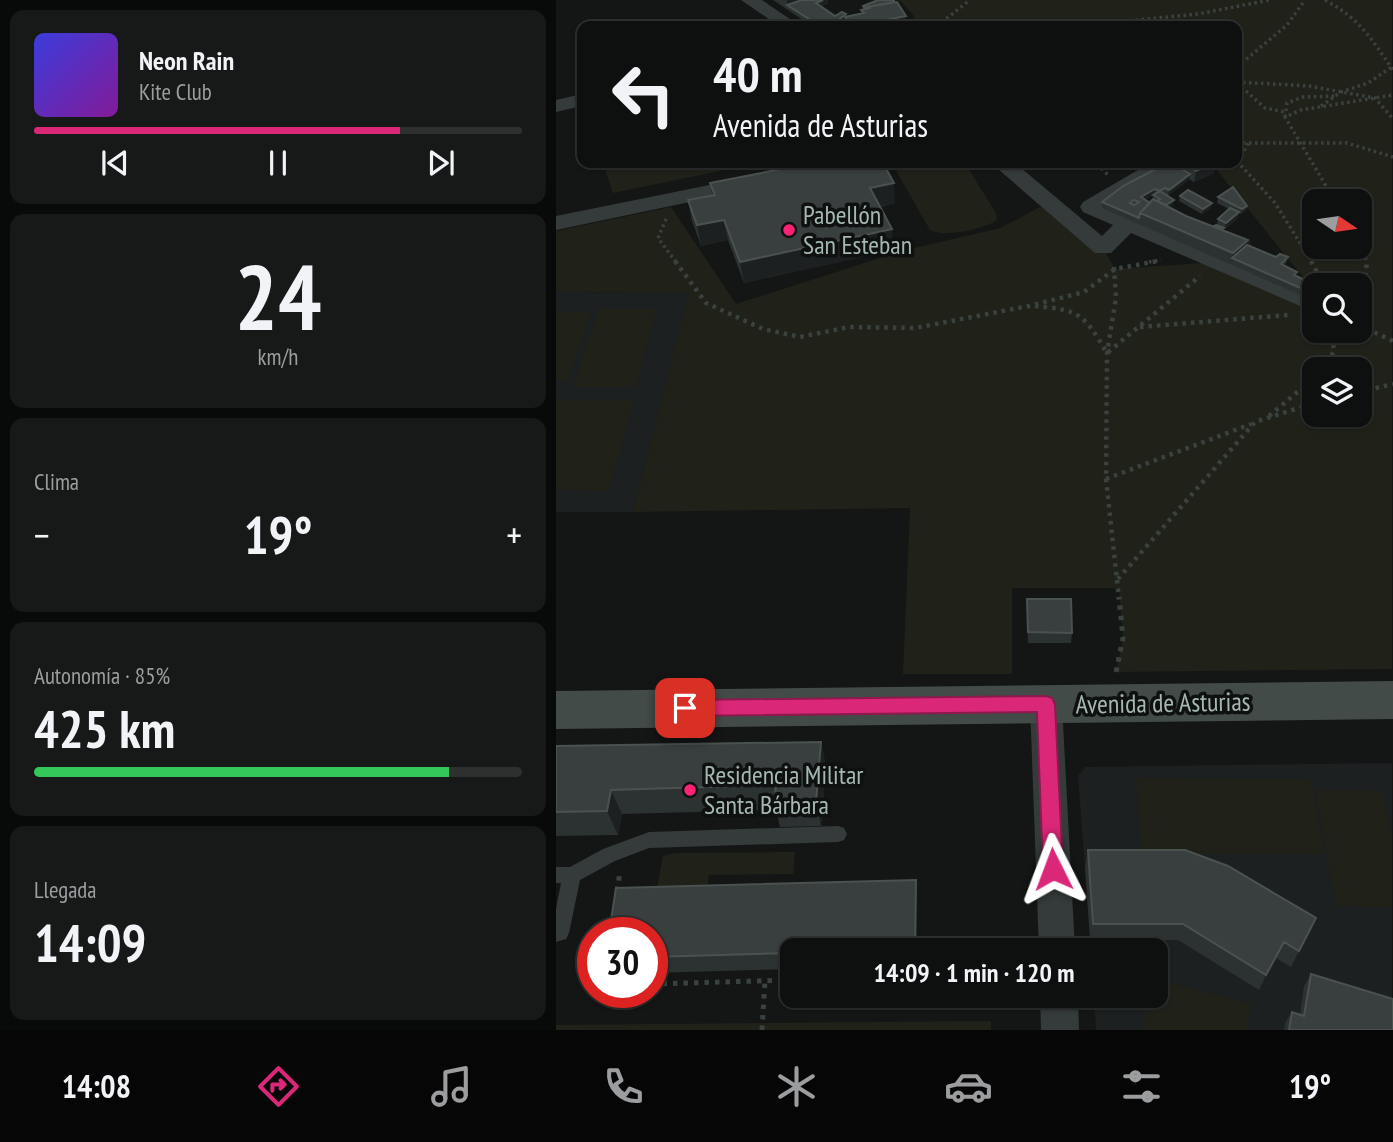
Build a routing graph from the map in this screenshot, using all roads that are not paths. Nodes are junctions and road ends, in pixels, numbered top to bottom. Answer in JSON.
{"nodes":[{"id":1,"x":750,"y":0,"type":"edge"},
{"id":2,"x":783,"y":21,"type":"edge"},
{"id":3,"x":577,"y":101,"type":"edge"},
{"id":4,"x":556,"y":106,"type":"edge"},
{"id":5,"x":1008,"y":168,"type":"edge"},
{"id":6,"x":1157,"y":168,"type":"edge"},
{"id":7,"x":769,"y":179,"type":"edge"},
{"id":8,"x":556,"y":223,"type":"edge"},
{"id":9,"x":1128,"y":223,"type":"junction"},
{"id":10,"x":1302,"y":306,"type":"edge"},
{"id":11,"x":1392,"y":700,"type":"edge"},
{"id":12,"x":1046,"y":704,"type":"junction"},
{"id":13,"x":556,"y":710,"type":"edge"},
{"id":14,"x":838,"y":834,"type":"dead end"},
{"id":15,"x":564,"y":875,"type":"edge"},
{"id":16,"x":556,"y":933,"type":"edge"},
{"id":17,"x":1056,"y":938,"type":"edge"},
{"id":18,"x":1059,"y":1008,"type":"edge"},
{"id":19,"x":1060,"y":1030,"type":"edge"}],
"edges":[{"from":1,"to":2,"type":"street"},
{"from":3,"to":4,"type":"street"},
{"from":5,"to":9,"type":"street"},
{"from":6,"to":9,"type":"street"},
{"from":7,"to":8,"type":"street"},
{"from":9,"to":10,"type":"street"},
{"from":11,"to":12,"type":"main road","name":"Avenida de Asturias"},
{"from":12,"to":13,"type":"main road","name":"Avenida de Asturias"},
{"from":12,"to":17,"type":"street"},
{"from":14,"to":15,"type":"lane"},
{"from":15,"to":16,"type":"lane"},
{"from":18,"to":19,"type":"street"}]}
